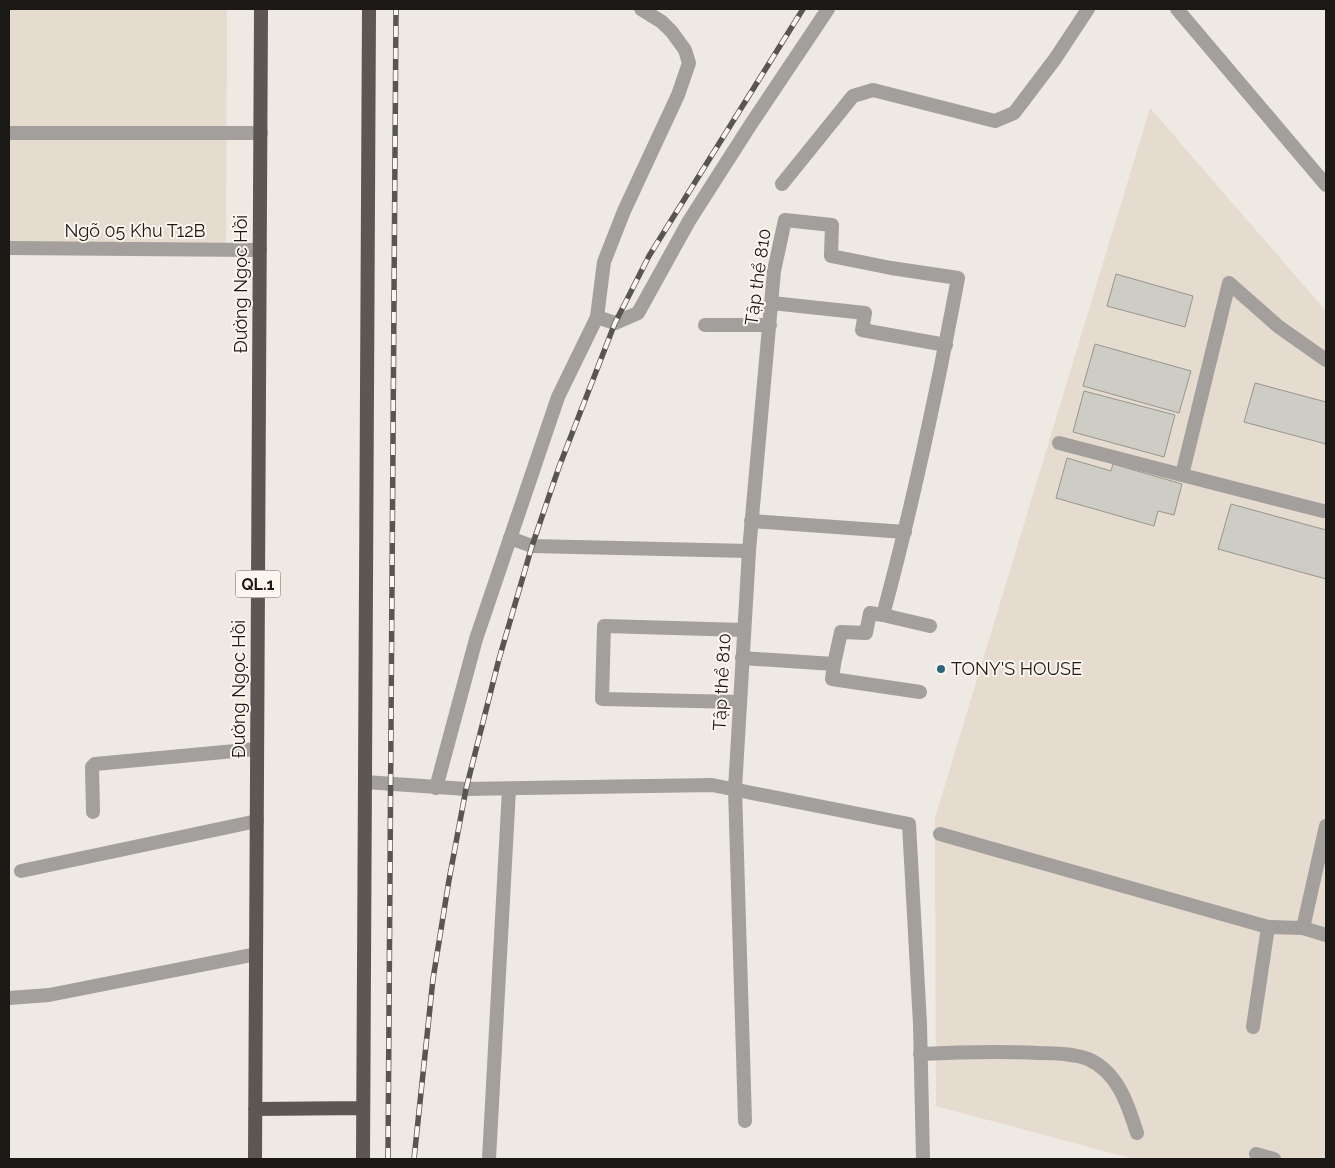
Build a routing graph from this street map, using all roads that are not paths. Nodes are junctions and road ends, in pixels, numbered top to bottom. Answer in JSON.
{"nodes":[{"id":1,"x":261,"y":9,"type":"edge"},
{"id":2,"x":369,"y":9,"type":"edge"},
{"id":3,"x":641,"y":9,"type":"edge"},
{"id":4,"x":828,"y":9,"type":"edge"},
{"id":5,"x":1088,"y":9,"type":"edge"},
{"id":6,"x":1177,"y":9,"type":"edge"},
{"id":7,"x":9,"y":133,"type":"edge"},
{"id":8,"x":260,"y":133,"type":"junction"},
{"id":9,"x":782,"y":184,"type":"dead end"},
{"id":10,"x":1326,"y":185,"type":"edge"},
{"id":11,"x":9,"y":248,"type":"edge"},
{"id":12,"x":260,"y":250,"type":"junction"},
{"id":13,"x":772,"y":304,"type":"junction"},
{"id":14,"x":597,"y":316,"type":"junction"},
{"id":15,"x":705,"y":325,"type":"dead end"},
{"id":16,"x":770,"y":325,"type":"junction"},
{"id":17,"x":946,"y":345,"type":"junction"},
{"id":18,"x":1326,"y":360,"type":"edge"},
{"id":19,"x":1058,"y":443,"type":"dead end"},
{"id":20,"x":1182,"y":475,"type":"junction"},
{"id":21,"x":1323,"y":511,"type":"dead end"},
{"id":22,"x":751,"y":521,"type":"junction"},
{"id":23,"x":906,"y":532,"type":"junction"},
{"id":24,"x":510,"y":538,"type":"junction"},
{"id":25,"x":749,"y":551,"type":"junction"},
{"id":26,"x":883,"y":615,"type":"junction"},
{"id":27,"x":930,"y":626,"type":"dead end"},
{"id":28,"x":744,"y":630,"type":"junction"},
{"id":29,"x":742,"y":658,"type":"junction"},
{"id":30,"x":834,"y":664,"type":"junction"},
{"id":31,"x":920,"y":692,"type":"dead end"},
{"id":32,"x":740,"y":702,"type":"junction"},
{"id":33,"x":257,"y":749,"type":"junction"},
{"id":34,"x":365,"y":782,"type":"junction"},
{"id":35,"x":436,"y":788,"type":"junction"},
{"id":36,"x":509,"y":789,"type":"junction"},
{"id":37,"x":735,"y":789,"type":"junction"},
{"id":38,"x":93,"y":812,"type":"dead end"},
{"id":39,"x":257,"y":821,"type":"junction"},
{"id":40,"x":1326,"y":826,"type":"edge"},
{"id":41,"x":940,"y":834,"type":"dead end"},
{"id":42,"x":21,"y":872,"type":"dead end"},
{"id":43,"x":1268,"y":927,"type":"junction"},
{"id":44,"x":1303,"y":928,"type":"junction"},
{"id":45,"x":1326,"y":935,"type":"edge"},
{"id":46,"x":256,"y":954,"type":"junction"},
{"id":47,"x":9,"y":998,"type":"edge"},
{"id":48,"x":1253,"y":1027,"type":"dead end"},
{"id":49,"x":920,"y":1054,"type":"junction"},
{"id":50,"x":363,"y":1108,"type":"junction"},
{"id":51,"x":255,"y":1109,"type":"junction"},
{"id":52,"x":745,"y":1121,"type":"dead end"},
{"id":53,"x":1137,"y":1133,"type":"dead end"},
{"id":54,"x":1256,"y":1154,"type":"dead end"},
{"id":55,"x":255,"y":1159,"type":"edge"},
{"id":56,"x":362,"y":1159,"type":"edge"},
{"id":57,"x":489,"y":1159,"type":"edge"},
{"id":58,"x":924,"y":1159,"type":"edge"},
{"id":59,"x":1274,"y":1159,"type":"edge"}],
"edges":[{"from":1,"to":8,"type":"highway","name":"Đường Ngọc Hồi","number":"QL.1"},
{"from":2,"to":34,"type":"highway"},
{"from":3,"to":14,"type":"street"},
{"from":4,"to":14,"type":"street"},
{"from":5,"to":9,"type":"street"},
{"from":6,"to":10,"type":"street"},
{"from":7,"to":8,"type":"street"},
{"from":8,"to":12,"type":"highway","name":"Đường Ngọc Hồi","number":"QL.1"},
{"from":11,"to":12,"type":"street","name":"Ngõ 05 Khu T12B"},
{"from":12,"to":33,"type":"highway","name":"Đường Ngọc Hồi","number":"QL.1"},
{"from":13,"to":16,"type":"street","name":"Tập thể 810"},
{"from":13,"to":17,"type":"street"},
{"from":13,"to":17,"type":"street","name":"Tập thể 810"},
{"from":14,"to":24,"type":"street"},
{"from":15,"to":16,"type":"street"},
{"from":16,"to":22,"type":"street","name":"Tập thể 810"},
{"from":17,"to":23,"type":"street","name":"Tập thể 810"},
{"from":18,"to":20,"type":"street"},
{"from":19,"to":20,"type":"street"},
{"from":20,"to":21,"type":"street"},
{"from":22,"to":23,"type":"street"},
{"from":22,"to":25,"type":"street","name":"Tập thể 810"},
{"from":23,"to":26,"type":"street","name":"Tập thể 810"},
{"from":24,"to":25,"type":"street"},
{"from":24,"to":35,"type":"street"},
{"from":25,"to":28,"type":"street","name":"Tập thể 810"},
{"from":26,"to":27,"type":"street"},
{"from":26,"to":30,"type":"street"},
{"from":28,"to":29,"type":"street","name":"Tập thể 810"},
{"from":28,"to":32,"type":"street"},
{"from":29,"to":30,"type":"street"},
{"from":29,"to":32,"type":"street","name":"Tập thể 810"},
{"from":30,"to":31,"type":"street"},
{"from":32,"to":37,"type":"street","name":"Tập thể 810"},
{"from":33,"to":38,"type":"street"},
{"from":33,"to":39,"type":"highway","name":"Đường Ngọc Hồi","number":"QL.1"},
{"from":34,"to":35,"type":"street"},
{"from":34,"to":50,"type":"highway"},
{"from":35,"to":36,"type":"street"},
{"from":36,"to":37,"type":"street"},
{"from":36,"to":57,"type":"street"},
{"from":37,"to":49,"type":"street"},
{"from":37,"to":52,"type":"street","name":"Tập thể 810"},
{"from":39,"to":42,"type":"street"},
{"from":39,"to":46,"type":"highway","name":"Đường Ngọc Hồi","number":"QL.1"},
{"from":40,"to":44,"type":"street"},
{"from":41,"to":43,"type":"street"},
{"from":43,"to":44,"type":"street"},
{"from":43,"to":48,"type":"street"},
{"from":44,"to":45,"type":"street"},
{"from":46,"to":47,"type":"street"},
{"from":46,"to":51,"type":"highway","name":"Đường Ngọc Hồi","number":"QL.1"},
{"from":49,"to":53,"type":"street"},
{"from":49,"to":58,"type":"street"},
{"from":50,"to":51,"type":"highway"},
{"from":50,"to":56,"type":"highway"},
{"from":51,"to":55,"type":"highway","name":"Đường Ngọc Hồi","number":"QL.1"},
{"from":54,"to":59,"type":"street"}]}
